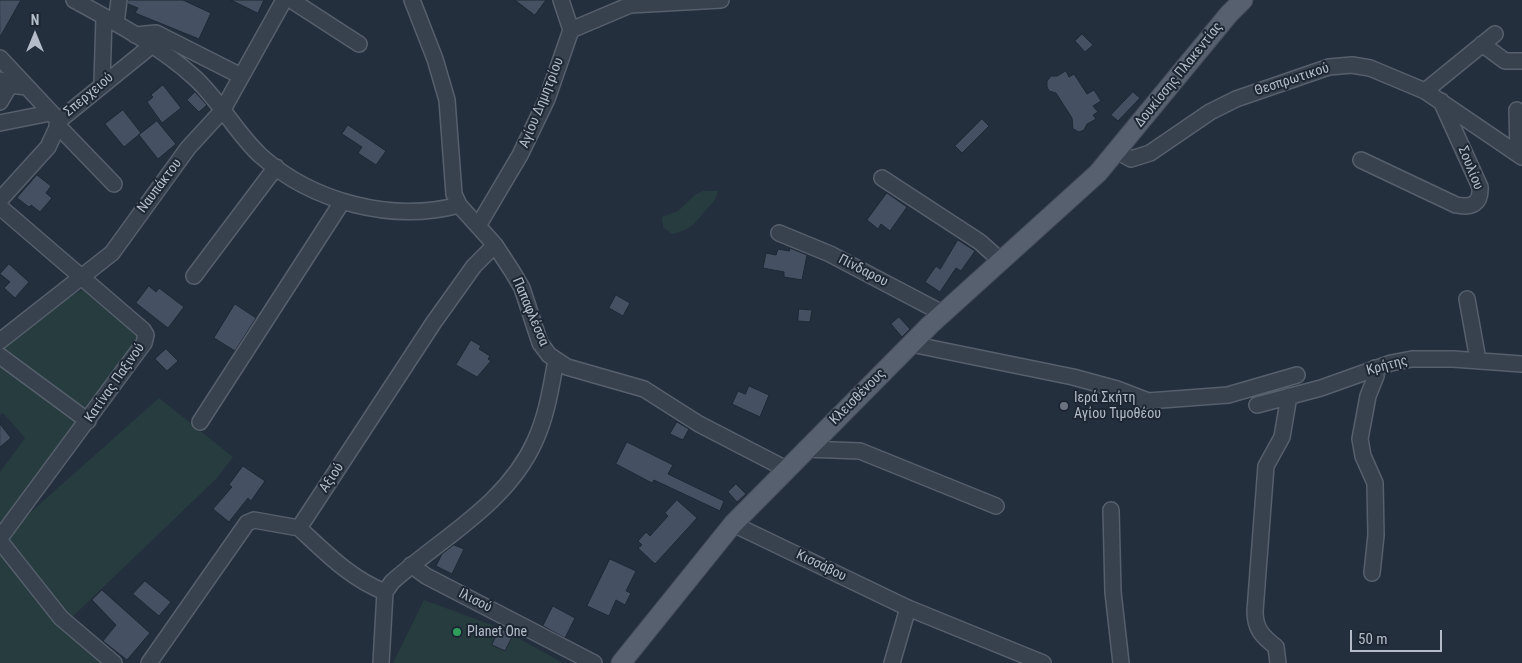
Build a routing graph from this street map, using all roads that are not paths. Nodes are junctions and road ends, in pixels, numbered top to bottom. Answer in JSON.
{"nodes":[{"id":1,"x":74,"y":0,"type":"edge"},
{"id":2,"x":119,"y":0,"type":"edge"},
{"id":3,"x":284,"y":0,"type":"edge"},
{"id":4,"x":291,"y":0,"type":"edge"},
{"id":5,"x":412,"y":0,"type":"edge"},
{"id":6,"x":560,"y":0,"type":"edge"},
{"id":7,"x":721,"y":0,"type":"edge"},
{"id":8,"x":1243,"y":0,"type":"edge"},
{"id":9,"x":110,"y":20,"type":"junction"},
{"id":10,"x":571,"y":30,"type":"junction"},
{"id":11,"x":1495,"y":34,"type":"dead end"},
{"id":12,"x":135,"y":35,"type":"junction"},
{"id":13,"x":359,"y":44,"type":"dead end"},
{"id":14,"x":1482,"y":44,"type":"junction"},
{"id":15,"x":151,"y":46,"type":"junction"},
{"id":16,"x":0,"y":58,"type":"edge"},
{"id":17,"x":1522,"y":61,"type":"edge"},
{"id":18,"x":241,"y":76,"type":"junction"},
{"id":19,"x":5,"y":82,"type":"edge"},
{"id":20,"x":102,"y":83,"type":"junction"},
{"id":21,"x":27,"y":87,"type":"junction"},
{"id":22,"x":1425,"y":91,"type":"junction"},
{"id":23,"x":1441,"y":100,"type":"junction"},
{"id":24,"x":0,"y":102,"type":"edge"},
{"id":25,"x":1517,"y":110,"type":"dead end"},
{"id":26,"x":222,"y":111,"type":"junction"},
{"id":27,"x":55,"y":120,"type":"junction"},
{"id":28,"x":0,"y":123,"type":"edge"},
{"id":29,"x":1117,"y":151,"type":"junction"},
{"id":30,"x":1520,"y":155,"type":"edge"},
{"id":31,"x":1361,"y":160,"type":"dead end"},
{"id":32,"x":276,"y":166,"type":"junction"},
{"id":33,"x":882,"y":178,"type":"dead end"},
{"id":34,"x":114,"y":184,"type":"dead end"},
{"id":35,"x":0,"y":200,"type":"edge"},
{"id":36,"x":342,"y":202,"type":"junction"},
{"id":37,"x":459,"y":205,"type":"junction"},
{"id":38,"x":0,"y":207,"type":"edge"},
{"id":39,"x":478,"y":226,"type":"junction"},
{"id":40,"x":779,"y":233,"type":"dead end"},
{"id":41,"x":495,"y":245,"type":"junction"},
{"id":42,"x":1001,"y":261,"type":"junction"},
{"id":43,"x":194,"y":276,"type":"dead end"},
{"id":44,"x":83,"y":277,"type":"junction"},
{"id":45,"x":1467,"y":299,"type":"dead end"},
{"id":46,"x":944,"y":314,"type":"junction"},
{"id":47,"x":0,"y":341,"type":"edge"},
{"id":48,"x":911,"y":344,"type":"junction"},
{"id":49,"x":0,"y":356,"type":"edge"},
{"id":50,"x":556,"y":360,"type":"junction"},
{"id":51,"x":1478,"y":360,"type":"junction"},
{"id":52,"x":1522,"y":364,"type":"edge"},
{"id":53,"x":1375,"y":368,"type":"junction"},
{"id":54,"x":1297,"y":375,"type":"dead end"},
{"id":55,"x":1289,"y":396,"type":"junction"},
{"id":56,"x":1257,"y":405,"type":"dead end"},
{"id":57,"x":88,"y":421,"type":"junction"},
{"id":58,"x":200,"y":422,"type":"dead end"},
{"id":59,"x":805,"y":449,"type":"junction"},
{"id":60,"x":786,"y":469,"type":"junction"},
{"id":61,"x":996,"y":506,"type":"dead end"},
{"id":62,"x":1112,"y":510,"type":"dead end"},
{"id":63,"x":733,"y":524,"type":"junction"},
{"id":64,"x":299,"y":528,"type":"junction"},
{"id":65,"x":0,"y":539,"type":"edge"},
{"id":66,"x":411,"y":565,"type":"junction"},
{"id":67,"x":1372,"y":573,"type":"dead end"},
{"id":68,"x":385,"y":592,"type":"junction"},
{"id":69,"x":908,"y":608,"type":"junction"},
{"id":70,"x":114,"y":663,"type":"edge"},
{"id":71,"x":149,"y":663,"type":"edge"},
{"id":72,"x":381,"y":663,"type":"edge"},
{"id":73,"x":594,"y":663,"type":"edge"},
{"id":74,"x":621,"y":663,"type":"edge"},
{"id":75,"x":892,"y":663,"type":"edge"},
{"id":76,"x":1043,"y":663,"type":"edge"},
{"id":77,"x":1121,"y":663,"type":"edge"},
{"id":78,"x":1278,"y":663,"type":"edge"}],
"edges":[{"from":1,"to":9,"type":"street"},
{"from":2,"to":9,"type":"street"},
{"from":3,"to":18,"type":"street","name":"Ναυπάκτου"},
{"from":4,"to":13,"type":"street"},
{"from":5,"to":37,"type":"street","name":"Παπαφλέσσα"},
{"from":6,"to":10,"type":"street"},
{"from":7,"to":10,"type":"street"},
{"from":8,"to":29,"type":"main road","name":"Δουκίσσης Πλακεντίας"},
{"from":9,"to":12,"type":"street"},
{"from":9,"to":20,"type":"street"},
{"from":10,"to":39,"type":"street","name":"Αγίου Δημητρίου"},
{"from":11,"to":14,"type":"street"},
{"from":12,"to":15,"type":"street"},
{"from":12,"to":18,"type":"street"},
{"from":14,"to":17,"type":"street"},
{"from":14,"to":22,"type":"street"},
{"from":15,"to":20,"type":"street","name":"Σπερχειού"},
{"from":15,"to":26,"type":"street"},
{"from":16,"to":21,"type":"street"},
{"from":18,"to":26,"type":"street","name":"Ναυπάκτου"},
{"from":19,"to":21,"type":"street"},
{"from":19,"to":24,"type":"street"},
{"from":20,"to":27,"type":"street","name":"Σπερχειού"},
{"from":21,"to":27,"type":"street"},
{"from":22,"to":23,"type":"street","name":"Θεσπρωτικού"},
{"from":22,"to":29,"type":"street","name":"Θεσπρωτικού"},
{"from":23,"to":30,"type":"street","name":"Θεσπρωτικού"},
{"from":23,"to":31,"type":"street","name":"Σουλίου"},
{"from":25,"to":30,"type":"street"},
{"from":26,"to":32,"type":"street"},
{"from":26,"to":44,"type":"street","name":"Ναυπάκτου"},
{"from":27,"to":28,"type":"street"},
{"from":27,"to":34,"type":"street"},
{"from":27,"to":35,"type":"street","name":"Σπερχειού"},
{"from":29,"to":42,"type":"main road","name":"Κλεισθένους"},
{"from":32,"to":36,"type":"street"},
{"from":32,"to":43,"type":"street"},
{"from":33,"to":42,"type":"street"},
{"from":36,"to":37,"type":"street"},
{"from":36,"to":58,"type":"street"},
{"from":37,"to":39,"type":"street","name":"Παπαφλέσσα"},
{"from":38,"to":44,"type":"street","name":"Κατίνας Παξινού"},
{"from":39,"to":41,"type":"street","name":"Παπαφλέσσα"},
{"from":40,"to":46,"type":"street","name":"Πίνδαρου"},
{"from":41,"to":50,"type":"street","name":"Παπαφλέσσα"},
{"from":41,"to":64,"type":"street","name":"Αξιού"},
{"from":42,"to":46,"type":"main road","name":"Κλεισθένους"},
{"from":44,"to":47,"type":"street","name":"Ναυπάκτου"},
{"from":44,"to":57,"type":"street","name":"Κατίνας Παξινού"},
{"from":45,"to":51,"type":"street"},
{"from":46,"to":48,"type":"main road","name":"Κλεισθένους"},
{"from":48,"to":54,"type":"street"},
{"from":48,"to":59,"type":"main road","name":"Κλεισθένους"},
{"from":49,"to":57,"type":"street"},
{"from":50,"to":60,"type":"street","name":"Παπαφλέσσα"},
{"from":50,"to":66,"type":"street"},
{"from":51,"to":52,"type":"street","name":"Κρήτης"},
{"from":51,"to":53,"type":"street","name":"Κρήτης"},
{"from":53,"to":55,"type":"street","name":"Κρήτης"},
{"from":53,"to":67,"type":"street"},
{"from":55,"to":56,"type":"street","name":"Κρήτης"},
{"from":55,"to":78,"type":"street"},
{"from":57,"to":65,"type":"street","name":"Κατίνας Παξινού"},
{"from":59,"to":60,"type":"main road","name":"Κλεισθένους"},
{"from":59,"to":61,"type":"street"},
{"from":60,"to":63,"type":"main road","name":"Κλεισθένους"},
{"from":62,"to":77,"type":"street"},
{"from":63,"to":69,"type":"street","name":"Κισσάβου"},
{"from":63,"to":74,"type":"main road","name":"Κλεισθένους"},
{"from":64,"to":68,"type":"street"},
{"from":64,"to":71,"type":"street"},
{"from":65,"to":70,"type":"street"},
{"from":66,"to":68,"type":"street"},
{"from":66,"to":73,"type":"street","name":"Ιλισού"},
{"from":68,"to":72,"type":"street"},
{"from":69,"to":75,"type":"street"},
{"from":69,"to":76,"type":"street","name":"Κισσάβου"}]}
